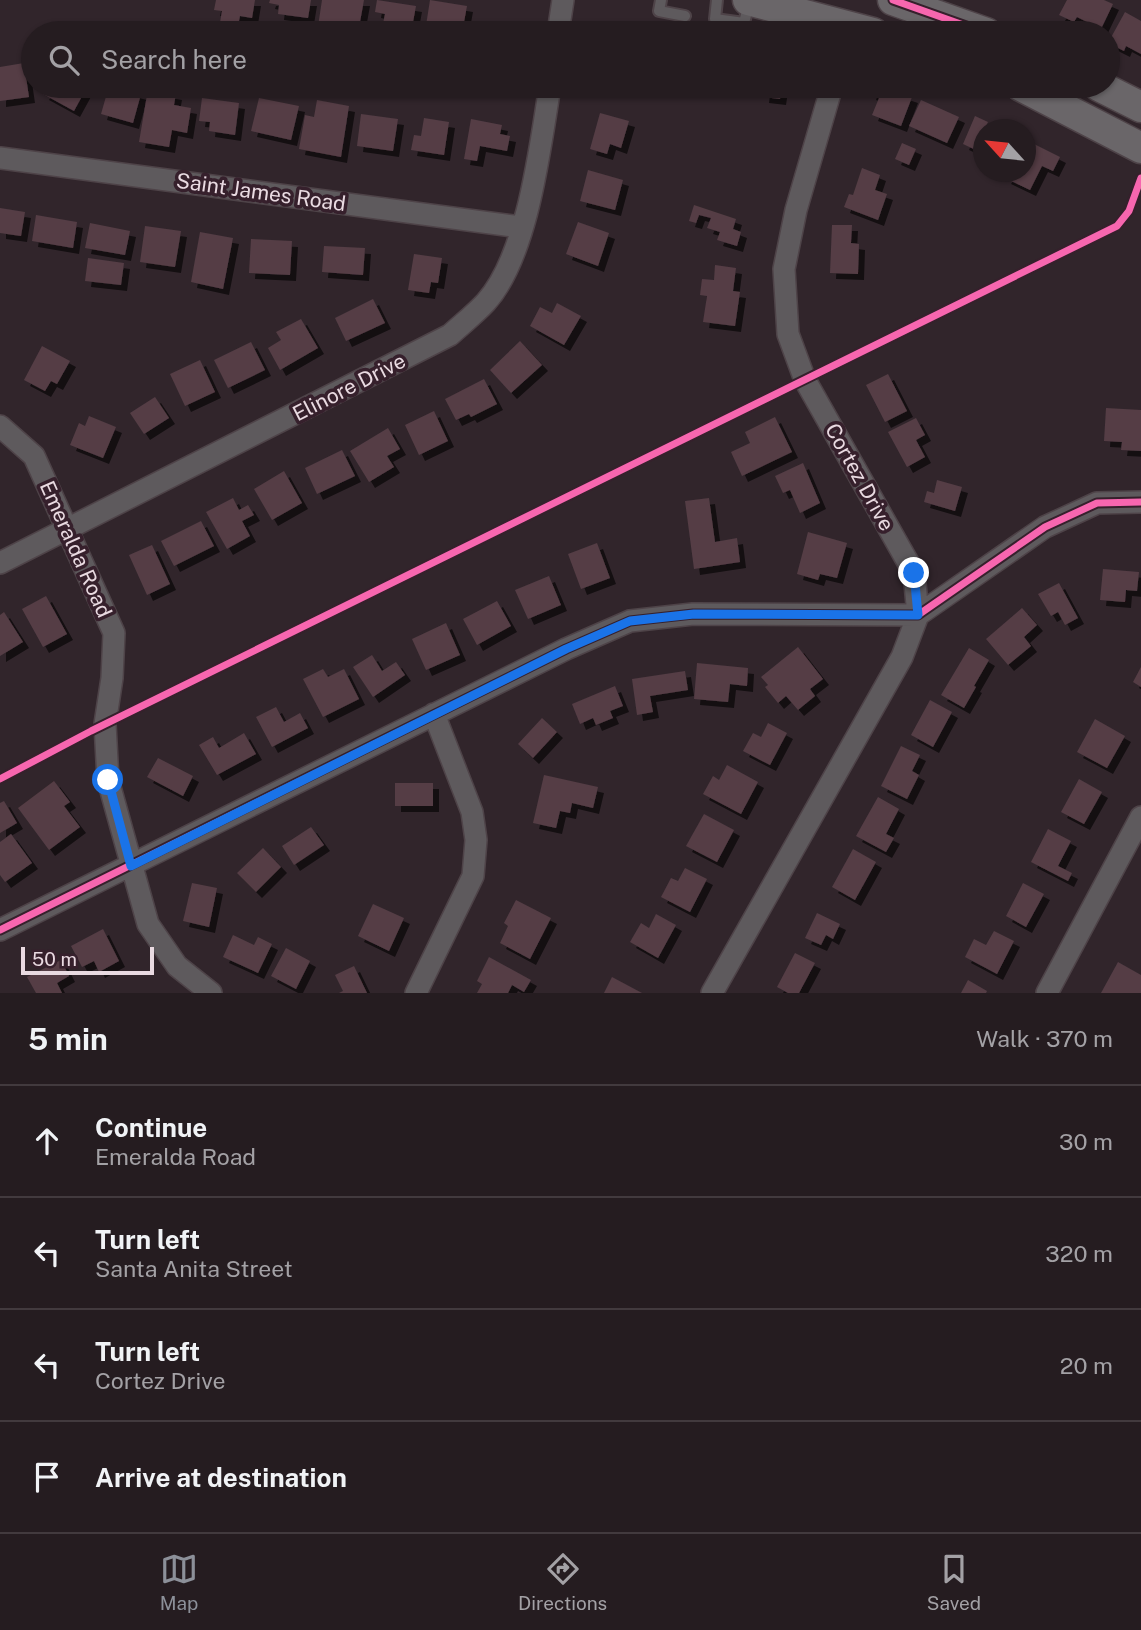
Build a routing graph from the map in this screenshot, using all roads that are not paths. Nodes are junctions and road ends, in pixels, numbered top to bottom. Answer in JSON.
{"nodes":[{"id":1,"x":563,"y":0,"type":"edge"},
{"id":2,"x":661,"y":0,"type":"edge"},
{"id":3,"x":717,"y":0,"type":"edge"},
{"id":4,"x":749,"y":0,"type":"edge"},
{"id":5,"x":893,"y":0,"type":"edge"},
{"id":6,"x":685,"y":16,"type":"dead end"},
{"id":7,"x":560,"y":21,"type":"edge"},
{"id":8,"x":730,"y":21,"type":"edge"},
{"id":9,"x":744,"y":21,"type":"edge"},
{"id":10,"x":821,"y":21,"type":"edge"},
{"id":11,"x":952,"y":21,"type":"edge"},
{"id":12,"x":1120,"y":96,"type":"edge"},
{"id":13,"x":548,"y":98,"type":"edge"},
{"id":14,"x":829,"y":98,"type":"edge"},
{"id":15,"x":1044,"y":98,"type":"edge"},
{"id":16,"x":1141,"y":107,"type":"edge"},
{"id":17,"x":1141,"y":148,"type":"edge"},
{"id":18,"x":0,"y":158,"type":"edge"},
{"id":19,"x":521,"y":227,"type":"junction"},
{"id":20,"x":0,"y":426,"type":"edge"},
{"id":21,"x":1141,"y":502,"type":"edge"},
{"id":22,"x":67,"y":528,"type":"junction"},
{"id":23,"x":0,"y":563,"type":"edge"},
{"id":24,"x":918,"y":615,"type":"junction"},
{"id":25,"x":434,"y":714,"type":"junction"},
{"id":26,"x":1139,"y":825,"type":"edge"},
{"id":27,"x":131,"y":866,"type":"junction"},
{"id":28,"x":0,"y":930,"type":"edge"},
{"id":29,"x":211,"y":993,"type":"edge"},
{"id":30,"x":416,"y":993,"type":"edge"},
{"id":31,"x":712,"y":993,"type":"edge"},
{"id":32,"x":1047,"y":993,"type":"edge"}],
"edges":[{"from":1,"to":7,"type":"street"},
{"from":2,"to":6,"type":"lane"},
{"from":3,"to":8,"type":"lane"},
{"from":4,"to":9,"type":"lane"},
{"from":4,"to":10,"type":"main road"},
{"from":5,"to":11,"type":"main road"},
{"from":12,"to":16,"type":"main road"},
{"from":13,"to":19,"type":"street","name":"Elinore Drive"},
{"from":14,"to":24,"type":"street","name":"Cortez Drive"},
{"from":15,"to":17,"type":"main road"},
{"from":18,"to":19,"type":"street","name":"Saint James Road"},
{"from":19,"to":22,"type":"street","name":"Elinore Drive"},
{"from":20,"to":22,"type":"street","name":"Emeralda Road"},
{"from":21,"to":24,"type":"street"},
{"from":22,"to":23,"type":"street","name":"Elinore Drive"},
{"from":22,"to":27,"type":"street","name":"Emeralda Road"},
{"from":24,"to":25,"type":"street"},
{"from":24,"to":31,"type":"street","name":"Cortez Drive"},
{"from":25,"to":27,"type":"street"},
{"from":25,"to":30,"type":"street"},
{"from":26,"to":32,"type":"street"},
{"from":27,"to":28,"type":"street"},
{"from":27,"to":29,"type":"street","name":"Emeralda Road"}]}
